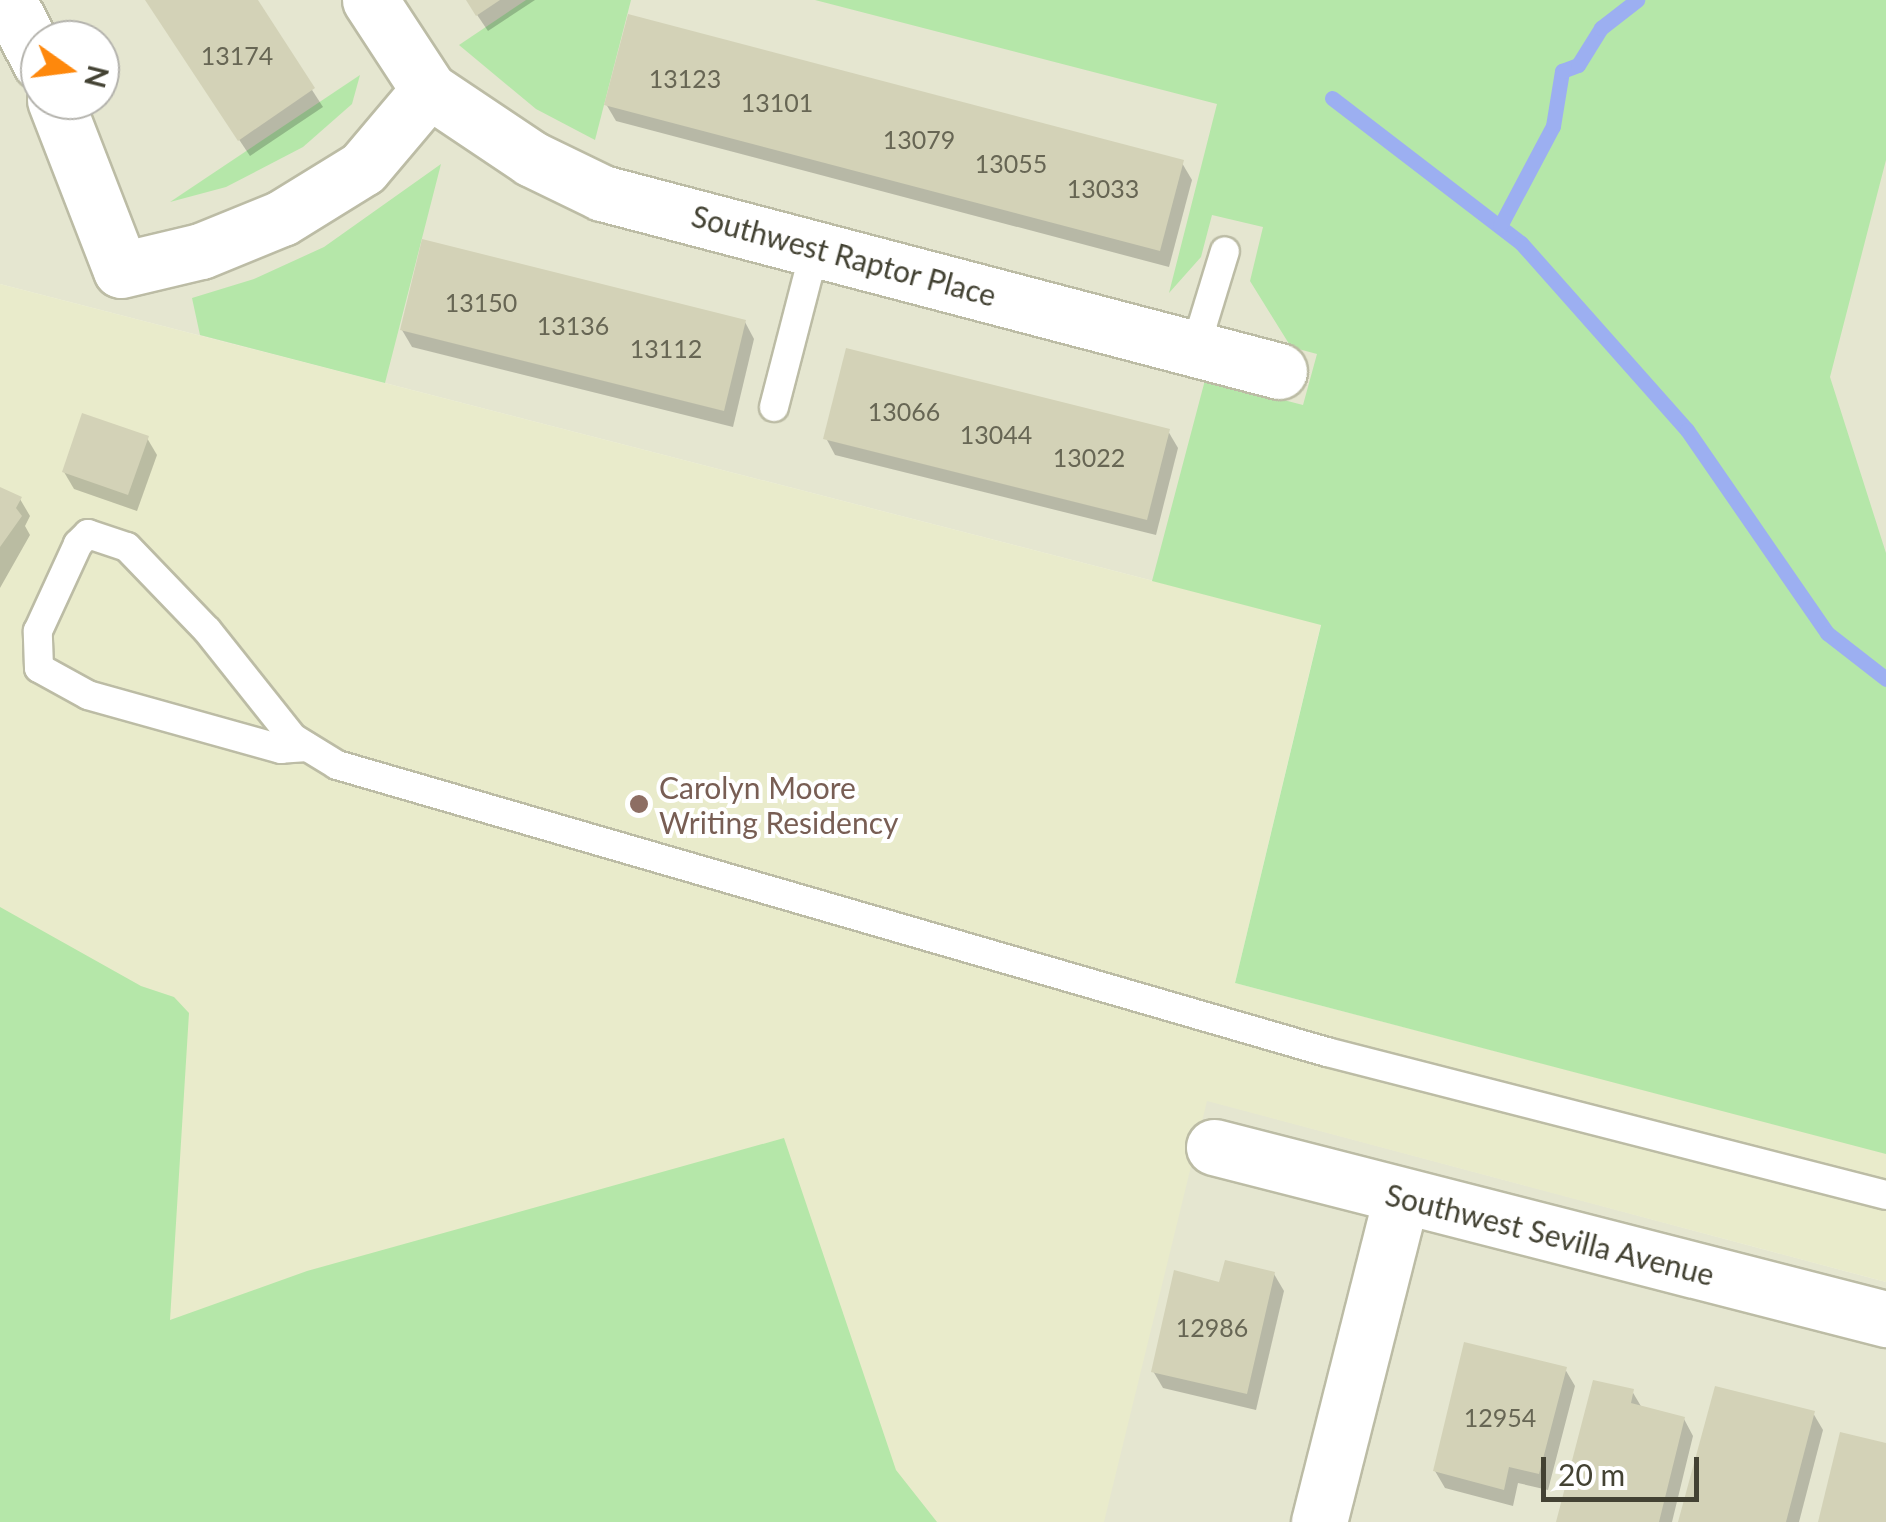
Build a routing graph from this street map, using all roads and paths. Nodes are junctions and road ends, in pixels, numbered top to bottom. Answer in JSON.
{"nodes":[{"id":1,"x":8,"y":0,"type":"edge"},
{"id":2,"x":370,"y":0,"type":"edge"},
{"id":3,"x":20,"y":23,"type":"edge"},
{"id":4,"x":430,"y":90,"type":"junction"},
{"id":5,"x":63,"y":120,"type":"edge"},
{"id":6,"x":815,"y":248,"type":"junction"},
{"id":7,"x":1225,"y":251,"type":"dead end"},
{"id":8,"x":1195,"y":349,"type":"junction"},
{"id":9,"x":1279,"y":371,"type":"dead end"},
{"id":10,"x":774,"y":407,"type":"dead end"},
{"id":11,"x":308,"y":747,"type":"junction"},
{"id":12,"x":1214,"y":1147,"type":"dead end"},
{"id":13,"x":1886,"y":1195,"type":"edge"},
{"id":14,"x":1401,"y":1197,"type":"junction"},
{"id":15,"x":1886,"y":1319,"type":"edge"},
{"id":16,"x":1319,"y":1522,"type":"edge"}],
"edges":[{"from":1,"to":3,"type":"street"},
{"from":2,"to":4,"type":"street","name":"Southwest Raptor Place"},
{"from":4,"to":5,"type":"street"},
{"from":4,"to":6,"type":"street","name":"Southwest Raptor Place"},
{"from":6,"to":8,"type":"street","name":"Southwest Raptor Place"},
{"from":6,"to":10,"type":"lane"},
{"from":7,"to":8,"type":"lane"},
{"from":8,"to":9,"type":"street","name":"Southwest Raptor Place"},
{"from":11,"to":11,"type":"lane"},
{"from":11,"to":13,"type":"lane"},
{"from":12,"to":14,"type":"street","name":"Southwest Sevilla Avenue"},
{"from":14,"to":15,"type":"street","name":"Southwest Sevilla Avenue"},
{"from":14,"to":16,"type":"street"}]}
